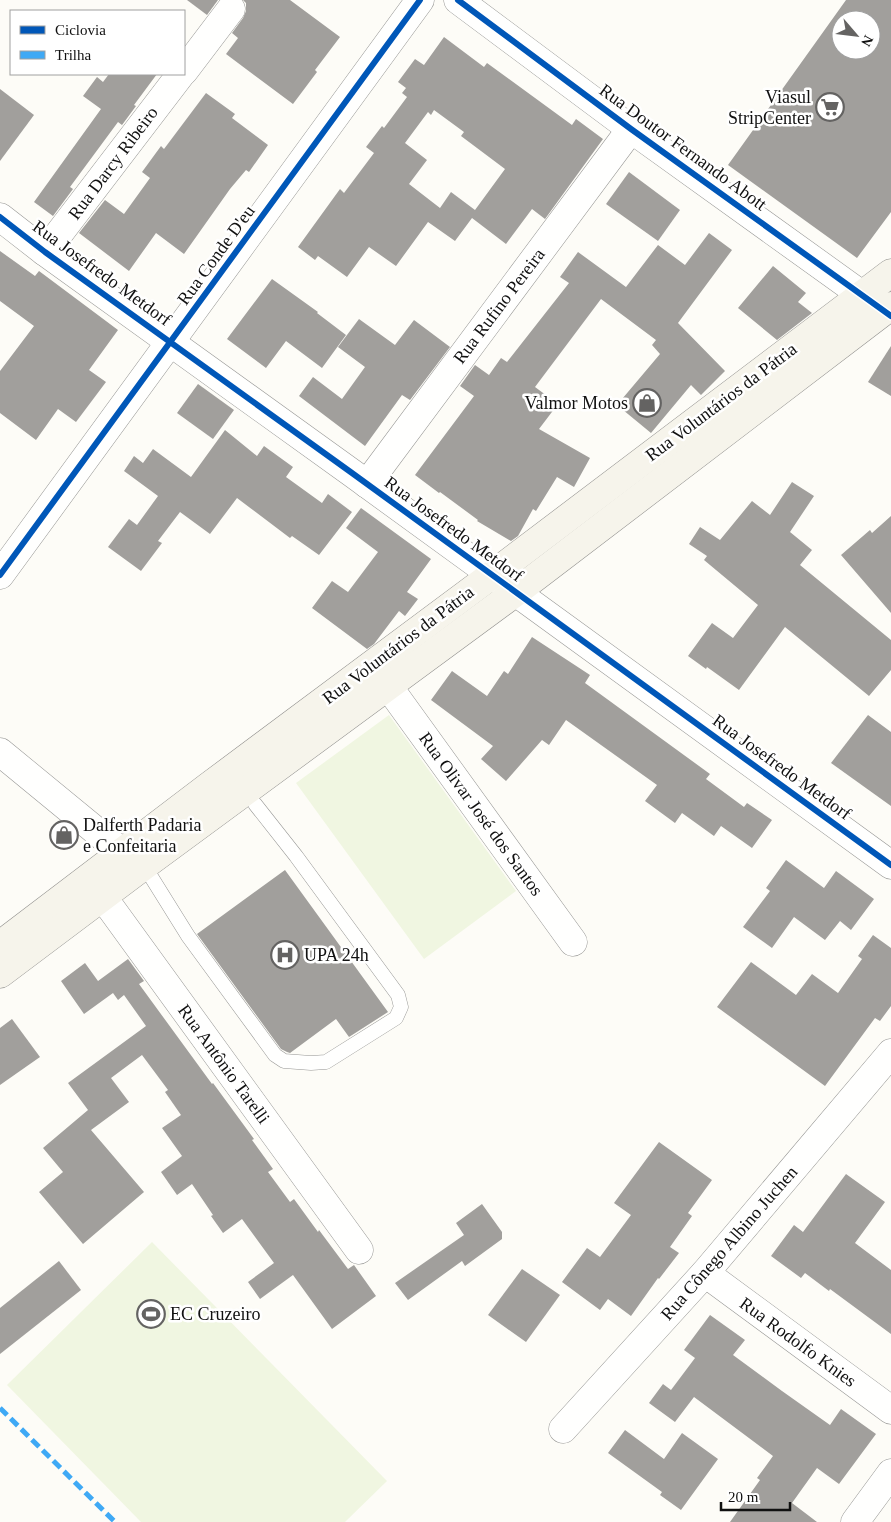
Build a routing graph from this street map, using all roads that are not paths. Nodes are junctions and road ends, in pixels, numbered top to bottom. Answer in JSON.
{"nodes":[{"id":1,"x":420,"y":0,"type":"edge"},
{"id":2,"x":458,"y":0,"type":"edge"},
{"id":3,"x":231,"y":9,"type":"dead end"},
{"id":4,"x":185,"y":69,"type":"edge"},
{"id":5,"x":180,"y":75,"type":"edge"},
{"id":6,"x":631,"y":129,"type":"junction"},
{"id":7,"x":0,"y":217,"type":"edge"},
{"id":8,"x":45,"y":252,"type":"junction"},
{"id":9,"x":891,"y":273,"type":"edge"},
{"id":10,"x":862,"y":295,"type":"junction"},
{"id":11,"x":889,"y":311,"type":"edge"},
{"id":12,"x":172,"y":342,"type":"junction"},
{"id":13,"x":696,"y":438,"type":"junction"},
{"id":14,"x":367,"y":484,"type":"junction"},
{"id":15,"x":492,"y":575,"type":"junction"},
{"id":16,"x":0,"y":576,"type":"edge"},
{"id":17,"x":516,"y":592,"type":"junction"},
{"id":18,"x":388,"y":686,"type":"junction"},
{"id":19,"x":312,"y":726,"type":"junction"},
{"id":20,"x":0,"y":752,"type":"edge"},
{"id":21,"x":255,"y":804,"type":"dead end"},
{"id":22,"x":141,"y":865,"type":"junction"},
{"id":23,"x":891,"y":865,"type":"edge"},
{"id":24,"x":96,"y":887,"type":"junction"},
{"id":25,"x":573,"y":942,"type":"dead end"},
{"id":26,"x":0,"y":945,"type":"edge"},
{"id":27,"x":0,"y":974,"type":"edge"},
{"id":28,"x":891,"y":1053,"type":"edge"},
{"id":29,"x":359,"y":1250,"type":"dead end"},
{"id":30,"x":705,"y":1273,"type":"junction"},
{"id":31,"x":891,"y":1410,"type":"edge"},
{"id":32,"x":563,"y":1429,"type":"dead end"},
{"id":33,"x":891,"y":1472,"type":"edge"},
{"id":34,"x":855,"y":1522,"type":"edge"}],
"edges":[{"from":1,"to":12,"type":"street","name":"Rua Conde D'eu"},
{"from":2,"to":6,"type":"street","name":"Rua Doutor Fernando Abott"},
{"from":3,"to":4,"type":"street"},
{"from":5,"to":8,"type":"street","name":"Rua Darcy Ribeiro"},
{"from":6,"to":10,"type":"street","name":"Rua Doutor Fernando Abott"},
{"from":6,"to":14,"type":"street","name":"Rua Rufino Pereira"},
{"from":7,"to":8,"type":"street","name":"Rua Josefredo Metdorf"},
{"from":8,"to":12,"type":"street","name":"Rua Josefredo Metdorf"},
{"from":9,"to":10,"type":"main road","name":"Rua Voluntários da Pátria"},
{"from":10,"to":11,"type":"street","name":"Rua Doutor Fernando Abott"},
{"from":10,"to":13,"type":"main road","name":"Rua Voluntários da Pátria"},
{"from":11,"to":13,"type":"main road","name":"Rua Voluntários da Pátria"},
{"from":12,"to":14,"type":"street","name":"Rua Josefredo Metdorf"},
{"from":12,"to":16,"type":"street","name":"Rua Conde D'eu"},
{"from":13,"to":15,"type":"main road","name":"Rua Voluntários da Pátria"},
{"from":13,"to":17,"type":"main road","name":"Rua Voluntários da Pátria"},
{"from":14,"to":15,"type":"street","name":"Rua Josefredo Metdorf"},
{"from":15,"to":17,"type":"street","name":"Rua Josefredo Metdorf"},
{"from":15,"to":19,"type":"main road","name":"Rua Voluntários da Pátria"},
{"from":17,"to":18,"type":"main road","name":"Rua Voluntários da Pátria"},
{"from":17,"to":23,"type":"street","name":"Rua Josefredo Metdorf"},
{"from":18,"to":19,"type":"main road","name":"Rua Voluntários da Pátria"},
{"from":18,"to":25,"type":"street","name":"Rua Olivar José dos Santos"},
{"from":19,"to":22,"type":"main road","name":"Rua Voluntários da Pátria"},
{"from":19,"to":22,"type":"main road","name":"Rua Voluntários da Pátria"},
{"from":20,"to":22,"type":"street"},
{"from":21,"to":22,"type":"lane"},
{"from":22,"to":24,"type":"main road","name":"Rua Voluntários da Pátria"},
{"from":24,"to":26,"type":"main road","name":"Rua Voluntários da Pátria"},
{"from":24,"to":27,"type":"main road","name":"Rua Voluntários da Pátria"},
{"from":24,"to":29,"type":"street","name":"Rua Antônio Tarelli"},
{"from":28,"to":30,"type":"street","name":"Rua Cônego Albino Juchen"},
{"from":30,"to":31,"type":"street","name":"Rua Rodolfo Knies"},
{"from":30,"to":32,"type":"street","name":"Rua Cônego Albino Juchen"},
{"from":33,"to":34,"type":"street"}]}
